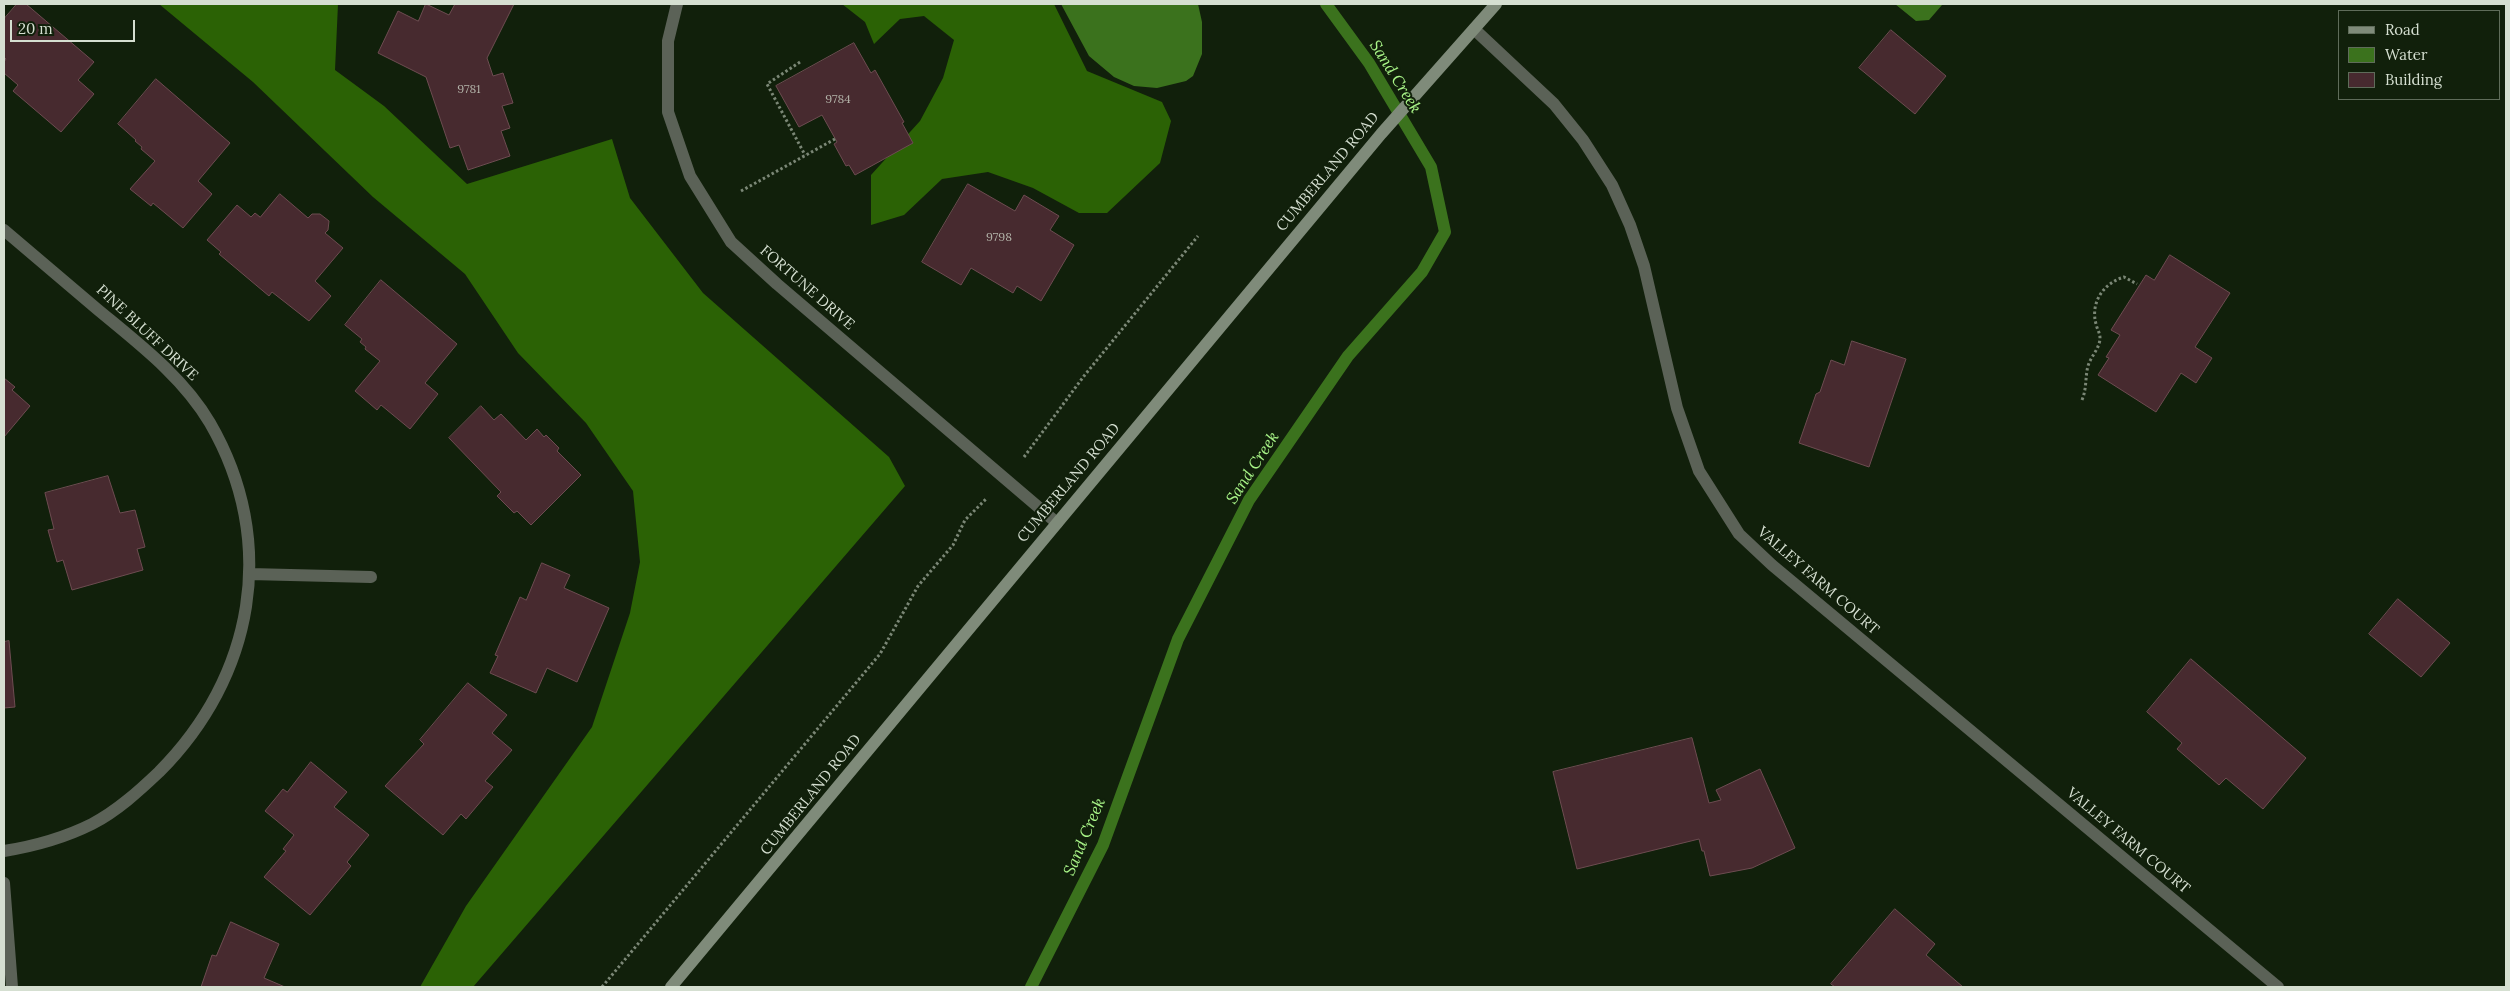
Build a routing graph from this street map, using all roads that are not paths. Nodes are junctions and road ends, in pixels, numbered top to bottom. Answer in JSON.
{"nodes":[{"id":1,"x":677,"y":4,"type":"edge"},
{"id":2,"x":1496,"y":4,"type":"edge"},
{"id":3,"x":1474,"y":29,"type":"junction"},
{"id":4,"x":4,"y":230,"type":"edge"},
{"id":5,"x":1057,"y":523,"type":"junction"},
{"id":6,"x":250,"y":574,"type":"junction"},
{"id":7,"x":371,"y":578,"type":"dead end"},
{"id":8,"x":4,"y":851,"type":"edge"},
{"id":9,"x":4,"y":883,"type":"edge"},
{"id":10,"x":12,"y":987,"type":"edge"},
{"id":11,"x":671,"y":987,"type":"edge"},
{"id":12,"x":2278,"y":987,"type":"edge"}],
"edges":[{"from":1,"to":5,"type":"street","name":"FORTUNE DRIVE"},
{"from":2,"to":3,"type":"main road","name":"CUMBERLAND ROAD"},
{"from":3,"to":5,"type":"main road","name":"CUMBERLAND ROAD"},
{"from":3,"to":12,"type":"street","name":"VALLEY FARM COURT"},
{"from":4,"to":6,"type":"street","name":"PINE BLUFF DRIVE"},
{"from":5,"to":11,"type":"main road","name":"CUMBERLAND ROAD"},
{"from":6,"to":7,"type":"street"},
{"from":6,"to":8,"type":"street","name":"PINE BLUFF DRIVE"},
{"from":9,"to":10,"type":"street"}]}
